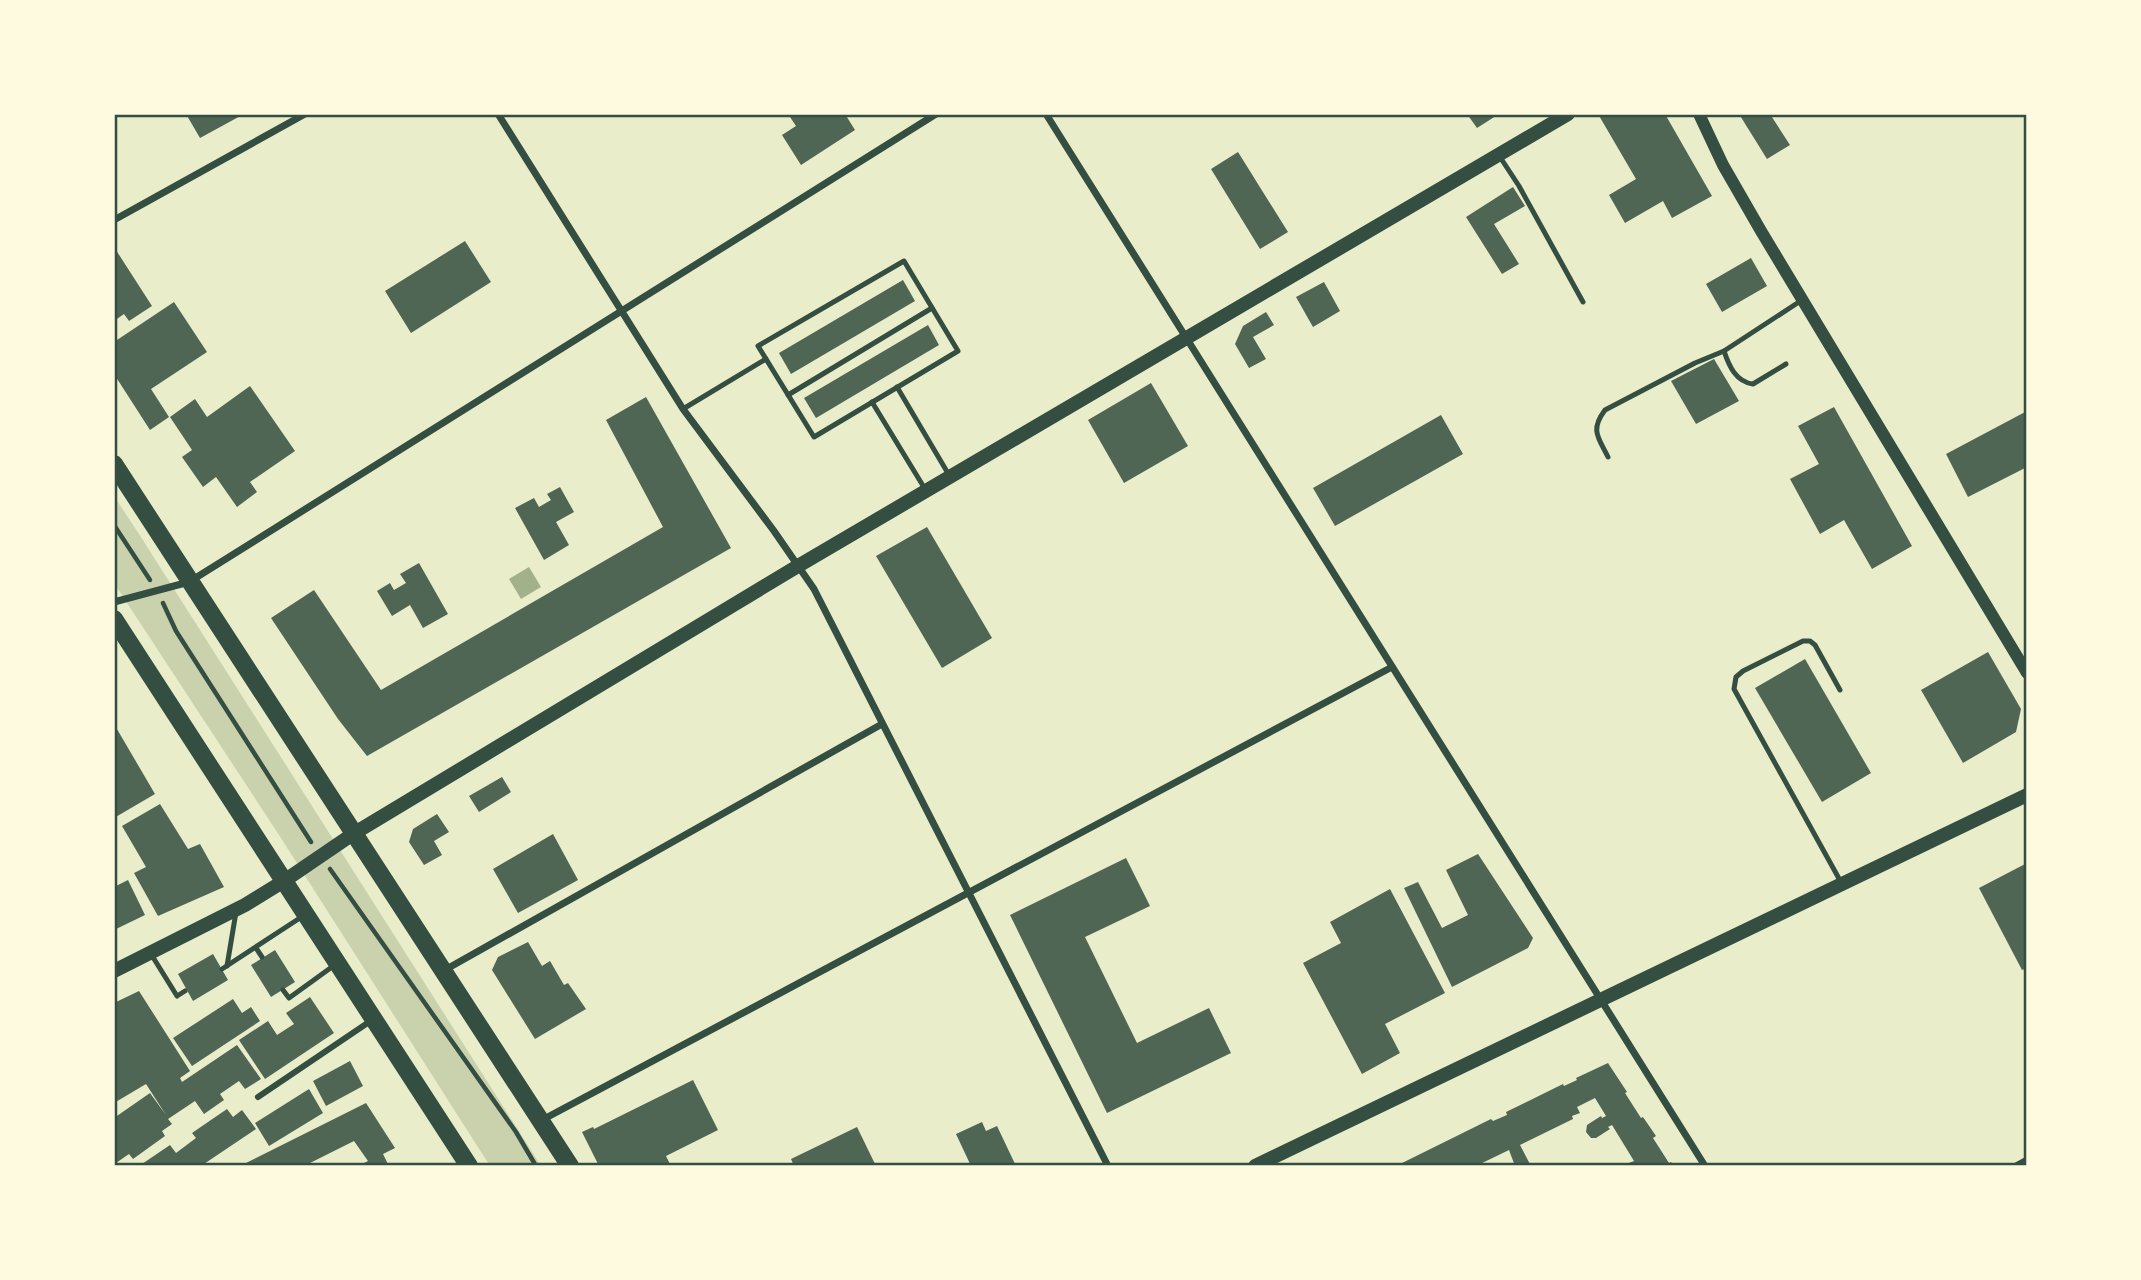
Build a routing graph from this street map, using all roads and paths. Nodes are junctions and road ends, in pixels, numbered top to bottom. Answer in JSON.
{"nodes":[{"id":1,"x":305,"y":114,"type":"edge"},
{"id":2,"x":498,"y":114,"type":"edge"},
{"id":3,"x":936,"y":114,"type":"edge"},
{"id":4,"x":1046,"y":114,"type":"edge"},
{"id":5,"x":1568,"y":114,"type":"edge"},
{"id":6,"x":1699,"y":114,"type":"edge"},
{"id":7,"x":1499,"y":155,"type":"junction"},
{"id":8,"x":114,"y":220,"type":"edge"},
{"id":9,"x":1802,"y":300,"type":"junction"},
{"id":10,"x":1583,"y":302,"type":"dead end"},
{"id":11,"x":932,"y":308,"type":"junction"},
{"id":12,"x":620,"y":312,"type":"junction"},
{"id":13,"x":1186,"y":338,"type":"junction"},
{"id":14,"x":1724,"y":351,"type":"junction"},
{"id":15,"x":766,"y":359,"type":"junction"},
{"id":16,"x":1786,"y":364,"type":"dead end"},
{"id":17,"x":897,"y":387,"type":"junction"},
{"id":18,"x":788,"y":395,"type":"junction"},
{"id":19,"x":872,"y":402,"type":"junction"},
{"id":20,"x":683,"y":409,"type":"junction"},
{"id":21,"x":1608,"y":457,"type":"dead end"},
{"id":22,"x":114,"y":464,"type":"edge"},
{"id":23,"x":950,"y":477,"type":"junction"},
{"id":24,"x":926,"y":491,"type":"junction"},
{"id":25,"x":799,"y":566,"type":"junction"},
{"id":26,"x":190,"y":582,"type":"junction"},
{"id":27,"x":114,"y":602,"type":"edge"},
{"id":28,"x":114,"y":619,"type":"edge"},
{"id":29,"x":1392,"y":667,"type":"junction"},
{"id":30,"x":2027,"y":673,"type":"edge"},
{"id":31,"x":1840,"y":690,"type":"dead end"},
{"id":32,"x":882,"y":724,"type":"junction"},
{"id":33,"x":2027,"y":795,"type":"edge"},
{"id":34,"x":353,"y":834,"type":"junction"},
{"id":35,"x":284,"y":881,"type":"junction"},
{"id":36,"x":1842,"y":884,"type":"junction"},
{"id":37,"x":967,"y":893,"type":"junction"},
{"id":38,"x":237,"y":909,"type":"junction"},
{"id":39,"x":306,"y":915,"type":"junction"},
{"id":40,"x":256,"y":948,"type":"junction"},
{"id":41,"x":151,"y":954,"type":"junction"},
{"id":42,"x":262,"y":957,"type":"dead end"},
{"id":43,"x":337,"y":964,"type":"junction"},
{"id":44,"x":114,"y":971,"type":"edge"},
{"id":45,"x":443,"y":971,"type":"junction"},
{"id":46,"x":284,"y":990,"type":"dead end"},
{"id":47,"x":186,"y":991,"type":"dead end"},
{"id":48,"x":1602,"y":999,"type":"junction"},
{"id":49,"x":373,"y":1019,"type":"junction"},
{"id":50,"x":258,"y":1097,"type":"dead end"},
{"id":51,"x":541,"y":1120,"type":"junction"},
{"id":52,"x":2027,"y":1160,"type":"edge"},
{"id":53,"x":469,"y":1166,"type":"edge"},
{"id":54,"x":570,"y":1166,"type":"edge"},
{"id":55,"x":1108,"y":1166,"type":"edge"},
{"id":56,"x":1255,"y":1166,"type":"edge"},
{"id":57,"x":1705,"y":1166,"type":"edge"},
{"id":58,"x":2016,"y":1166,"type":"edge"}],
"edges":[{"from":1,"to":8,"type":"street"},
{"from":2,"to":12,"type":"street"},
{"from":3,"to":12,"type":"street"},
{"from":4,"to":13,"type":"street"},
{"from":5,"to":7,"type":"main road"},
{"from":6,"to":9,"type":"street"},
{"from":7,"to":10,"type":"lane"},
{"from":7,"to":13,"type":"main road"},
{"from":9,"to":14,"type":"lane"},
{"from":9,"to":30,"type":"street"},
{"from":11,"to":15,"type":"lane"},
{"from":11,"to":17,"type":"lane"},
{"from":11,"to":18,"type":"lane"},
{"from":12,"to":20,"type":"street"},
{"from":12,"to":26,"type":"street"},
{"from":13,"to":23,"type":"main road"},
{"from":13,"to":29,"type":"street"},
{"from":14,"to":16,"type":"lane"},
{"from":14,"to":21,"type":"lane"},
{"from":15,"to":18,"type":"lane"},
{"from":15,"to":20,"type":"lane"},
{"from":17,"to":19,"type":"lane"},
{"from":17,"to":23,"type":"lane"},
{"from":18,"to":19,"type":"lane"},
{"from":19,"to":24,"type":"lane"},
{"from":20,"to":25,"type":"street"},
{"from":22,"to":26,"type":"main road"},
{"from":23,"to":24,"type":"main road"},
{"from":24,"to":25,"type":"main road"},
{"from":25,"to":32,"type":"street"},
{"from":25,"to":34,"type":"main road"},
{"from":26,"to":27,"type":"street"},
{"from":26,"to":34,"type":"main road"},
{"from":28,"to":35,"type":"main road"},
{"from":29,"to":37,"type":"street"},
{"from":29,"to":48,"type":"street"},
{"from":31,"to":36,"type":"lane"},
{"from":32,"to":37,"type":"street"},
{"from":32,"to":45,"type":"street"},
{"from":33,"to":36,"type":"main road"},
{"from":34,"to":35,"type":"main road"},
{"from":34,"to":45,"type":"main road"},
{"from":35,"to":38,"type":"main road"},
{"from":35,"to":39,"type":"main road"},
{"from":36,"to":48,"type":"main road"},
{"from":37,"to":51,"type":"street"},
{"from":37,"to":55,"type":"street"},
{"from":38,"to":40,"type":"lane"},
{"from":38,"to":41,"type":"main road"},
{"from":39,"to":40,"type":"lane"},
{"from":39,"to":43,"type":"main road"},
{"from":40,"to":42,"type":"lane"},
{"from":41,"to":44,"type":"main road"},
{"from":41,"to":47,"type":"lane"},
{"from":43,"to":46,"type":"lane"},
{"from":43,"to":49,"type":"main road"},
{"from":45,"to":51,"type":"main road"},
{"from":48,"to":56,"type":"main road"},
{"from":48,"to":57,"type":"street"},
{"from":49,"to":50,"type":"street"},
{"from":49,"to":53,"type":"main road"},
{"from":51,"to":54,"type":"main road"},
{"from":52,"to":58,"type":"street"}]}
